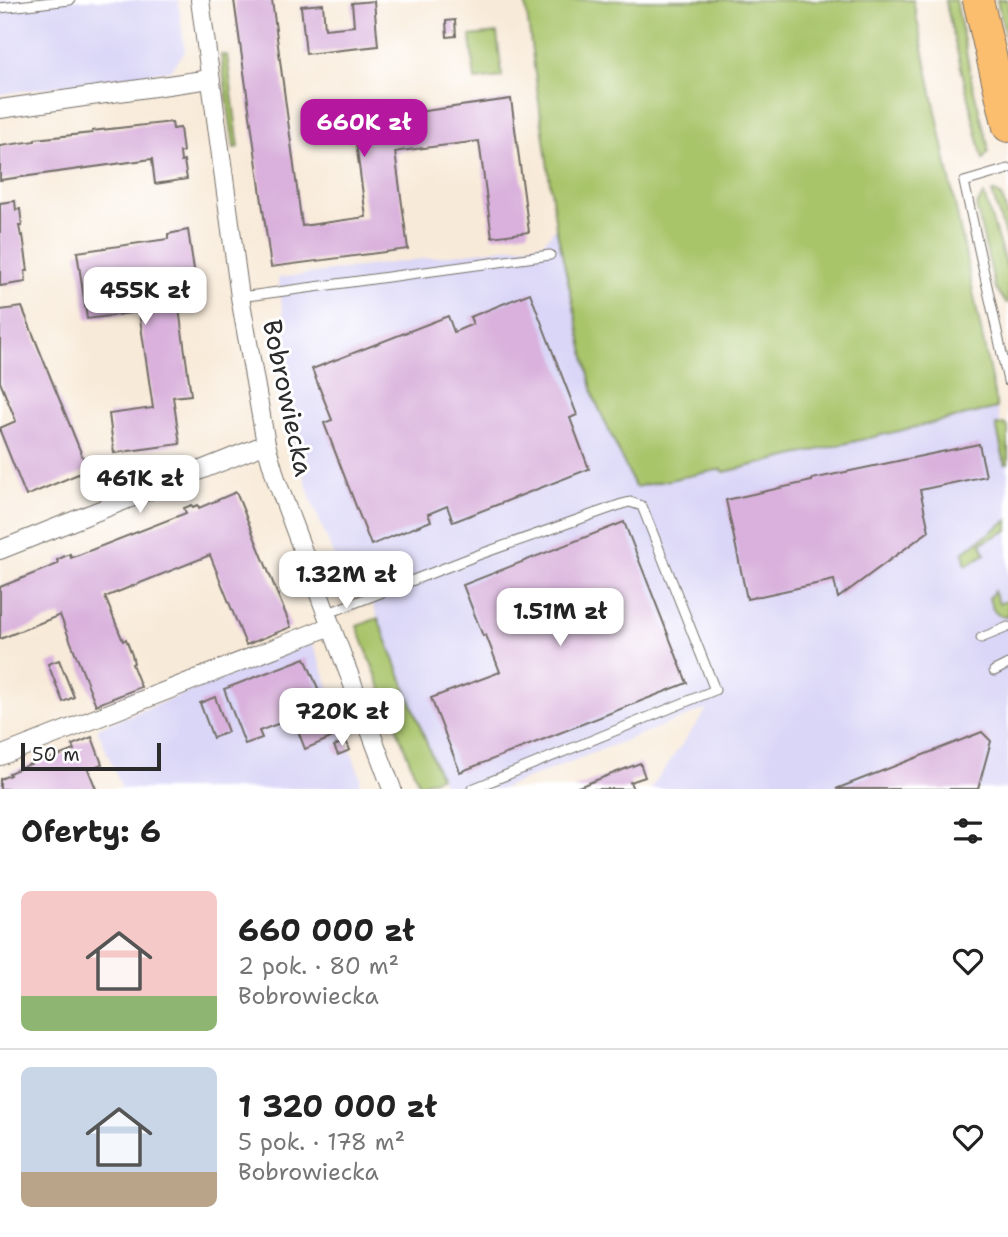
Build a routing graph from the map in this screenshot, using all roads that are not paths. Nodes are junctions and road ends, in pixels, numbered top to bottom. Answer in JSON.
{"nodes":[{"id":1,"x":70,"y":0,"type":"edge"},
{"id":2,"x":200,"y":0,"type":"edge"},
{"id":3,"x":978,"y":0,"type":"edge"},
{"id":4,"x":0,"y":8,"type":"edge"},
{"id":5,"x":210,"y":79,"type":"junction"},
{"id":6,"x":0,"y":109,"type":"edge"},
{"id":7,"x":1008,"y":127,"type":"edge"},
{"id":8,"x":1008,"y":169,"type":"edge"},
{"id":9,"x":550,"y":255,"type":"dead end"},
{"id":10,"x":240,"y":297,"type":"junction"},
{"id":11,"x":1008,"y":382,"type":"edge"},
{"id":12,"x":265,"y":444,"type":"junction"},
{"id":13,"x":0,"y":550,"type":"edge"},
{"id":14,"x":328,"y":620,"type":"junction"},
{"id":15,"x":1008,"y":627,"type":"edge"},
{"id":16,"x":981,"y":638,"type":"dead end"},
{"id":17,"x":1008,"y":664,"type":"edge"},
{"id":18,"x":994,"y":671,"type":"dead end"},
{"id":19,"x":0,"y":756,"type":"edge"},
{"id":20,"x":392,"y":789,"type":"edge"},
{"id":21,"x":472,"y":789,"type":"edge"}],
"edges":[{"from":1,"to":4,"type":"lane"},
{"from":2,"to":5,"type":"street","name":"Bobrowiecka"},
{"from":3,"to":7,"type":"main road"},
{"from":5,"to":6,"type":"street"},
{"from":5,"to":10,"type":"street","name":"Bobrowiecka"},
{"from":8,"to":11,"type":"lane"},
{"from":9,"to":10,"type":"lane"},
{"from":10,"to":12,"type":"street","name":"Bobrowiecka"},
{"from":12,"to":13,"type":"street"},
{"from":12,"to":14,"type":"street","name":"Bobrowiecka"},
{"from":14,"to":19,"type":"street"},
{"from":14,"to":20,"type":"street","name":"Bobrowiecka"},
{"from":14,"to":21,"type":"lane"},
{"from":15,"to":16,"type":"lane"},
{"from":17,"to":18,"type":"lane"}]}
